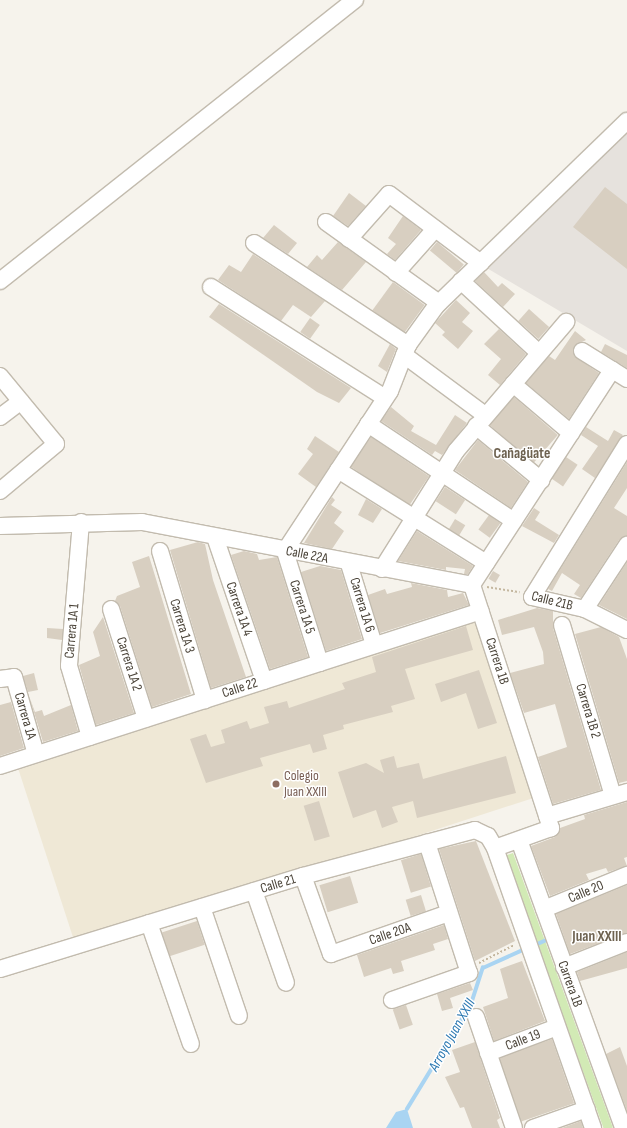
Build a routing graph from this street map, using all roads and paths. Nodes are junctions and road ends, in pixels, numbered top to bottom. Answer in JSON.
{"nodes":[{"id":1,"x":355,"y":0,"type":"edge"},
{"id":2,"x":627,"y":121,"type":"edge"},
{"id":3,"x":326,"y":222,"type":"dead end"},
{"id":4,"x":435,"y":229,"type":"junction"},
{"id":5,"x":349,"y":239,"type":"junction"},
{"id":6,"x":254,"y":243,"type":"dead end"},
{"id":7,"x":481,"y":263,"type":"junction"},
{"id":8,"x":396,"y":273,"type":"junction"},
{"id":9,"x":0,"y":281,"type":"edge"},
{"id":10,"x":461,"y":281,"type":"junction"},
{"id":11,"x":211,"y":287,"type":"dead end"},
{"id":12,"x":439,"y":303,"type":"junction"},
{"id":13,"x":566,"y":322,"type":"dead end"},
{"id":14,"x":406,"y":350,"type":"junction"},
{"id":15,"x":582,"y":351,"type":"dead end"},
{"id":16,"x":539,"y":353,"type":"junction"},
{"id":17,"x":612,"y":370,"type":"junction"},
{"id":18,"x":0,"y":376,"type":"edge"},
{"id":19,"x":627,"y":379,"type":"edge"},
{"id":20,"x":513,"y":384,"type":"junction"},
{"id":21,"x":386,"y":398,"type":"junction"},
{"id":22,"x":21,"y":401,"type":"junction"},
{"id":23,"x":0,"y":417,"type":"edge"},
{"id":24,"x":480,"y":420,"type":"junction"},
{"id":25,"x":368,"y":424,"type":"junction"},
{"id":26,"x":571,"y":433,"type":"junction"},
{"id":27,"x":627,"y":444,"type":"edge"},
{"id":28,"x":338,"y":470,"type":"junction"},
{"id":29,"x":441,"y":471,"type":"junction"},
{"id":30,"x":541,"y":480,"type":"junction"},
{"id":31,"x":0,"y":492,"type":"edge"},
{"id":32,"x":413,"y":518,"type":"junction"},
{"id":33,"x":514,"y":521,"type":"junction"},
{"id":34,"x":81,"y":522,"type":"junction"},
{"id":35,"x":0,"y":526,"type":"edge"},
{"id":36,"x":215,"y":537,"type":"junction"},
{"id":37,"x":627,"y":545,"type":"edge"},
{"id":38,"x":160,"y":551,"type":"dead end"},
{"id":39,"x":284,"y":551,"type":"junction"},
{"id":40,"x":486,"y":563,"type":"junction"},
{"id":41,"x":349,"y":564,"type":"junction"},
{"id":42,"x":382,"y":569,"type":"junction"},
{"id":43,"x":472,"y":585,"type":"junction"},
{"id":44,"x":532,"y":596,"type":"junction"},
{"id":45,"x":111,"y":609,"type":"dead end"},
{"id":46,"x":585,"y":610,"type":"junction"},
{"id":47,"x":481,"y":611,"type":"junction"},
{"id":48,"x":562,"y":625,"type":"dead end"},
{"id":49,"x":626,"y":631,"type":"edge"},
{"id":50,"x":374,"y":645,"type":"junction"},
{"id":51,"x":320,"y":663,"type":"junction"},
{"id":52,"x":7,"y":678,"type":"edge"},
{"id":53,"x":264,"y":681,"type":"junction"},
{"id":54,"x":205,"y":700,"type":"junction"},
{"id":55,"x":146,"y":719,"type":"junction"},
{"id":56,"x":90,"y":737,"type":"junction"},
{"id":57,"x":36,"y":754,"type":"junction"},
{"id":58,"x":0,"y":766,"type":"edge"},
{"id":59,"x":620,"y":794,"type":"edge"},
{"id":60,"x":549,"y":822,"type":"junction"},
{"id":61,"x":519,"y":840,"type":"junction"},
{"id":62,"x":427,"y":843,"type":"junction"},
{"id":63,"x":495,"y":848,"type":"junction"},
{"id":64,"x":627,"y":875,"type":"edge"},
{"id":65,"x":304,"y":876,"type":"junction"},
{"id":66,"x":254,"y":891,"type":"junction"},
{"id":67,"x":202,"y":907,"type":"junction"},
{"id":68,"x":544,"y":909,"type":"junction"},
{"id":69,"x":449,"y":913,"type":"junction"},
{"id":70,"x":149,"y":923,"type":"junction"},
{"id":71,"x":627,"y":942,"type":"edge"},
{"id":72,"x":529,"y":944,"type":"junction"},
{"id":73,"x":564,"y":967,"type":"junction"},
{"id":74,"x":0,"y":969,"type":"edge"},
{"id":75,"x":468,"y":971,"type":"junction"},
{"id":76,"x":286,"y":982,"type":"dead end"},
{"id":77,"x":392,"y":1000,"type":"dead end"},
{"id":78,"x":240,"y":1016,"type":"dead end"},
{"id":79,"x":476,"y":1017,"type":"dead end"},
{"id":80,"x":557,"y":1026,"type":"junction"},
{"id":81,"x":191,"y":1044,"type":"dead end"},
{"id":82,"x":488,"y":1053,"type":"junction"},
{"id":83,"x":587,"y":1109,"type":"junction"},
{"id":84,"x":514,"y":1128,"type":"edge"},
{"id":85,"x":533,"y":1128,"type":"edge"},
{"id":86,"x":593,"y":1128,"type":"edge"},
{"id":87,"x":623,"y":1128,"type":"edge"}],
"edges":[{"from":1,"to":9,"type":"street"},
{"from":2,"to":7,"type":"street"},
{"from":3,"to":5,"type":"street"},
{"from":4,"to":5,"type":"street"},
{"from":4,"to":7,"type":"street"},
{"from":4,"to":8,"type":"street"},
{"from":5,"to":8,"type":"street"},
{"from":6,"to":14,"type":"street"},
{"from":7,"to":10,"type":"street"},
{"from":8,"to":12,"type":"street"},
{"from":10,"to":12,"type":"street"},
{"from":10,"to":16,"type":"street"},
{"from":11,"to":21,"type":"street"},
{"from":12,"to":14,"type":"street"},
{"from":13,"to":16,"type":"street"},
{"from":14,"to":21,"type":"street"},
{"from":14,"to":24,"type":"street"},
{"from":15,"to":17,"type":"street"},
{"from":16,"to":20,"type":"street"},
{"from":17,"to":19,"type":"street"},
{"from":17,"to":26,"type":"street"},
{"from":18,"to":22,"type":"street"},
{"from":20,"to":24,"type":"street"},
{"from":20,"to":26,"type":"street"},
{"from":21,"to":25,"type":"street"},
{"from":22,"to":23,"type":"street"},
{"from":22,"to":31,"type":"street"},
{"from":24,"to":29,"type":"street"},
{"from":24,"to":30,"type":"street"},
{"from":25,"to":28,"type":"street"},
{"from":25,"to":29,"type":"street"},
{"from":26,"to":30,"type":"street"},
{"from":27,"to":44,"type":"street"},
{"from":28,"to":32,"type":"street"},
{"from":28,"to":39,"type":"street"},
{"from":29,"to":32,"type":"street"},
{"from":29,"to":33,"type":"street"},
{"from":30,"to":33,"type":"street"},
{"from":32,"to":40,"type":"street"},
{"from":32,"to":42,"type":"street"},
{"from":33,"to":40,"type":"street"},
{"from":34,"to":35,"type":"street","name":"Calle 22A"},
{"from":34,"to":36,"type":"street","name":"Calle 22A"},
{"from":34,"to":56,"type":"street","name":"Carrera 1A 1"},
{"from":36,"to":39,"type":"street","name":"Calle 22A"},
{"from":36,"to":53,"type":"street","name":"Carrera 1A 4"},
{"from":37,"to":46,"type":"street"},
{"from":38,"to":54,"type":"street","name":"Carrera 1A 3"},
{"from":39,"to":41,"type":"street","name":"Calle 22A"},
{"from":39,"to":51,"type":"street","name":"Carrera 1A 5"},
{"from":40,"to":43,"type":"street"},
{"from":41,"to":42,"type":"street","name":"Calle 22A"},
{"from":41,"to":50,"type":"street","name":"Carrera 1A 6"},
{"from":42,"to":43,"type":"street","name":"Calle 22A"},
{"from":43,"to":44,"type":"path","name":"Calle 21B"},
{"from":43,"to":47,"type":"street","name":"Carrera 1B"},
{"from":44,"to":46,"type":"street","name":"Calle 21B"},
{"from":45,"to":55,"type":"street","name":"Carrera 1A 2"},
{"from":46,"to":49,"type":"street","name":"Calle 21B"},
{"from":47,"to":50,"type":"street","name":"Calle 22"},
{"from":47,"to":60,"type":"street","name":"Carrera 1B"},
{"from":48,"to":59,"type":"street","name":"Carrera 1B 2"},
{"from":50,"to":51,"type":"street","name":"Calle 22"},
{"from":51,"to":53,"type":"street","name":"Calle 22"},
{"from":52,"to":57,"type":"street","name":"Carrera 1A"},
{"from":53,"to":54,"type":"street","name":"Calle 22"},
{"from":54,"to":55,"type":"street","name":"Calle 22"},
{"from":55,"to":56,"type":"street","name":"Calle 22"},
{"from":56,"to":57,"type":"street","name":"Calle 22"},
{"from":57,"to":58,"type":"street","name":"Calle 22"},
{"from":59,"to":60,"type":"street"},
{"from":60,"to":61,"type":"street"},
{"from":61,"to":63,"type":"street"},
{"from":61,"to":68,"type":"street","name":"Carrera 1B"},
{"from":62,"to":63,"type":"street","name":"Calle 21"},
{"from":62,"to":65,"type":"street","name":"Calle 21"},
{"from":62,"to":69,"type":"street"},
{"from":63,"to":72,"type":"street","name":"Carrera 1B"},
{"from":64,"to":68,"type":"street","name":"Calle 20"},
{"from":65,"to":66,"type":"street","name":"Calle 21"},
{"from":65,"to":69,"type":"street","name":"Calle 20A"},
{"from":66,"to":67,"type":"street","name":"Calle 21"},
{"from":66,"to":76,"type":"street"},
{"from":67,"to":70,"type":"street","name":"Calle 21"},
{"from":67,"to":78,"type":"street"},
{"from":68,"to":73,"type":"street","name":"Carrera 1B"},
{"from":69,"to":75,"type":"street"},
{"from":70,"to":74,"type":"street","name":"Calle 21"},
{"from":70,"to":81,"type":"street"},
{"from":71,"to":73,"type":"street"},
{"from":72,"to":75,"type":"path"},
{"from":72,"to":80,"type":"street","name":"Carrera 1B"},
{"from":73,"to":87,"type":"street","name":"Carrera 1B"},
{"from":75,"to":77,"type":"street"},
{"from":79,"to":82,"type":"street"},
{"from":80,"to":82,"type":"street","name":"Calle 19"},
{"from":80,"to":83,"type":"street","name":"Carrera 1B"},
{"from":82,"to":84,"type":"street"},
{"from":83,"to":85,"type":"street"},
{"from":83,"to":86,"type":"street","name":"Carrera 1B"}]}
